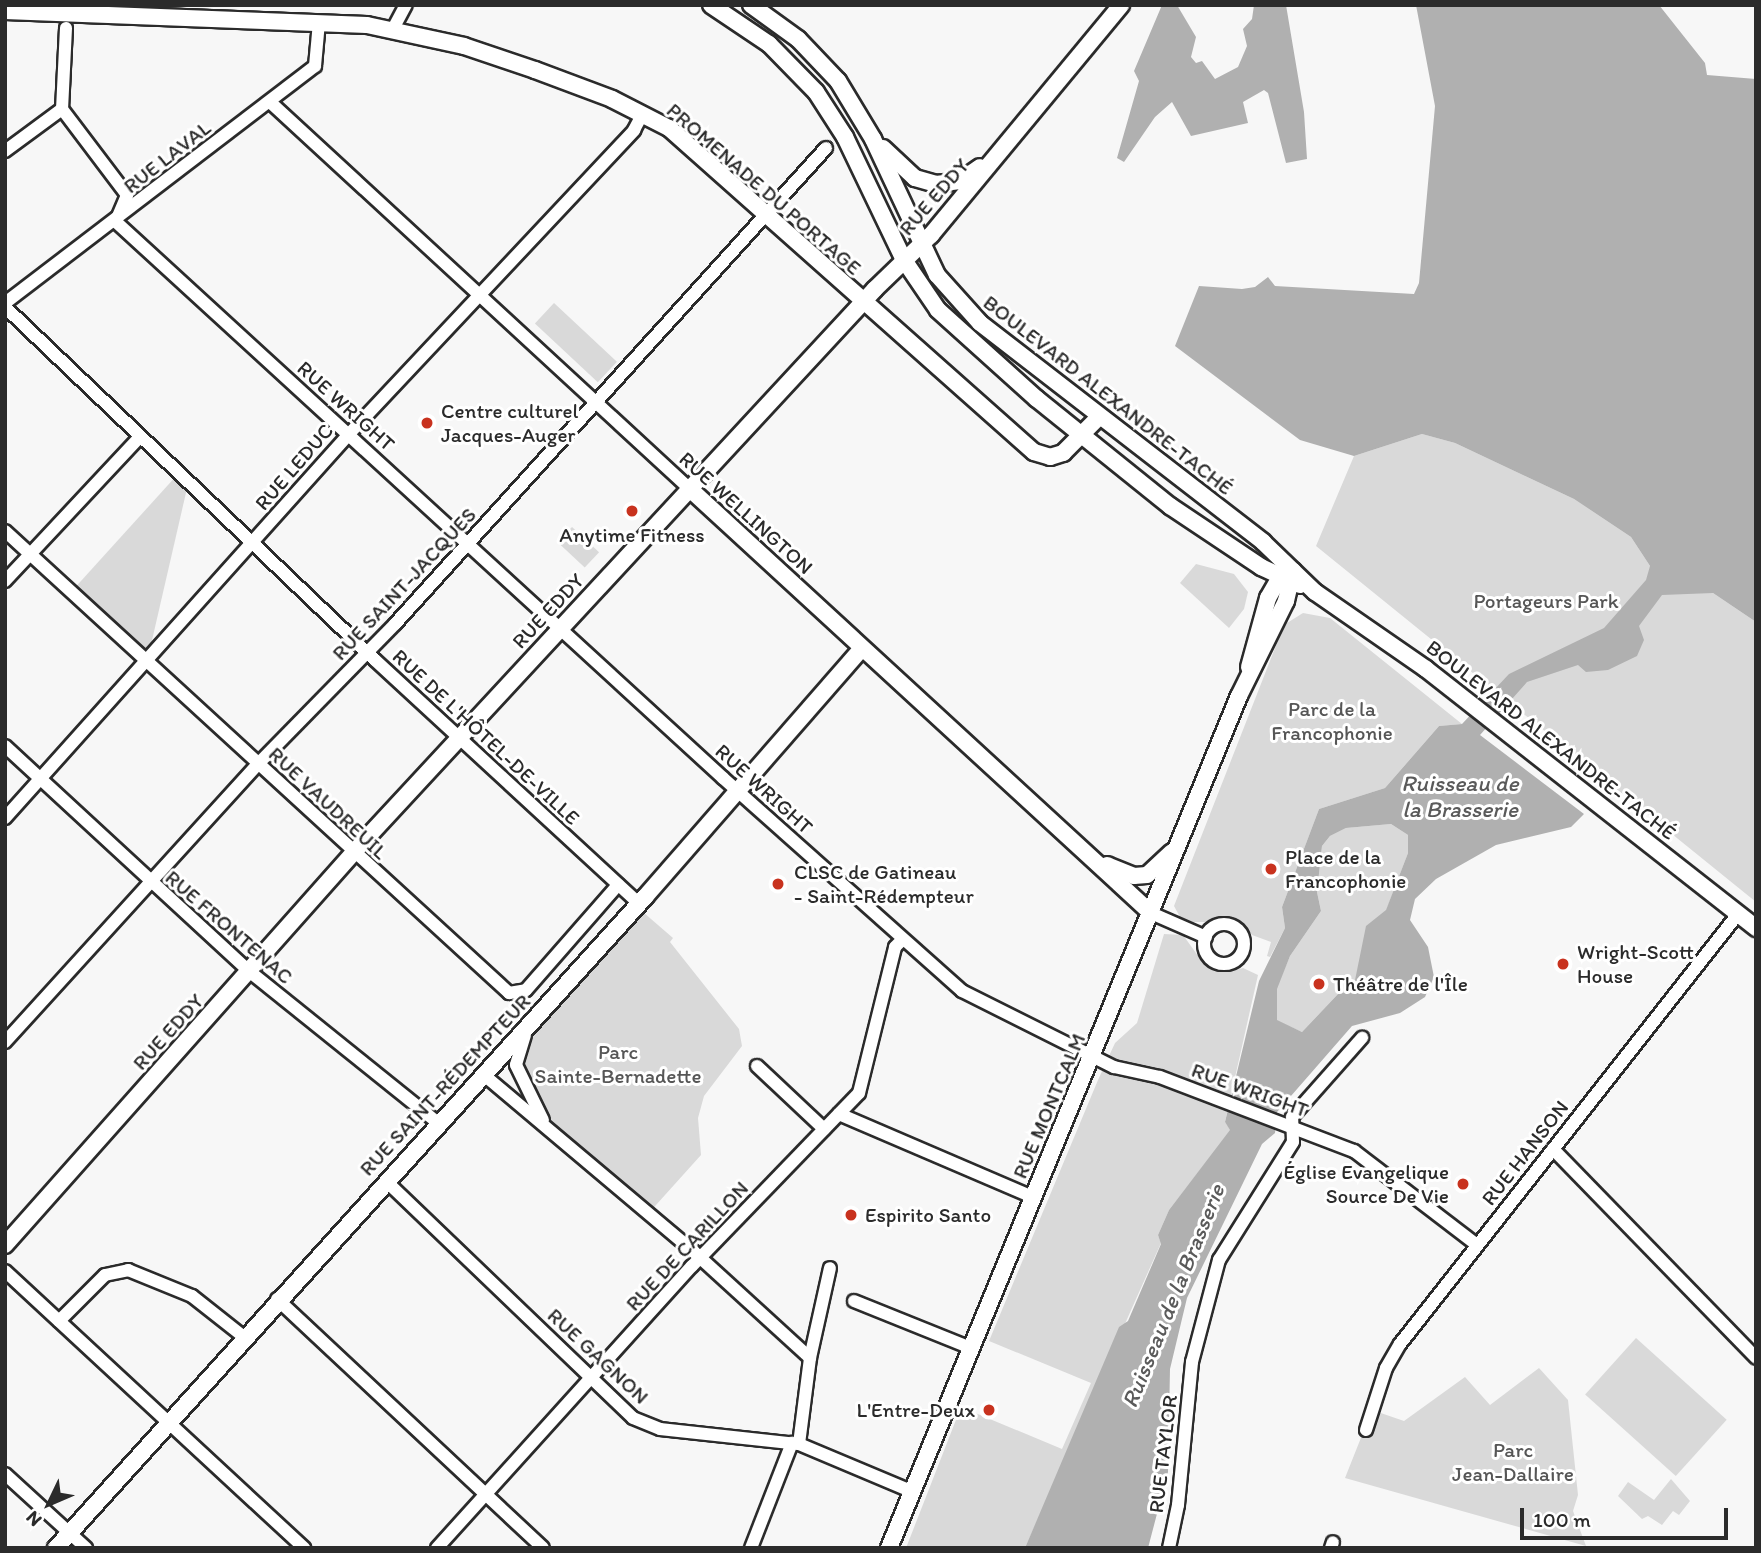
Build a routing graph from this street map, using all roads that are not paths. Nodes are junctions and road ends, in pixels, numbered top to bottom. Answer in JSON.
{"nodes":[{"id":1,"x":406,"y":5,"type":"edge"},
{"id":2,"x":711,"y":5,"type":"edge"},
{"id":3,"x":751,"y":5,"type":"edge"},
{"id":4,"x":1121,"y":5,"type":"edge"},
{"id":5,"x":5,"y":11,"type":"edge"},
{"id":6,"x":319,"y":22,"type":"junction"},
{"id":7,"x":66,"y":28,"type":"dead end"},
{"id":8,"x":393,"y":29,"type":"junction"},
{"id":9,"x":270,"y":102,"type":"junction"},
{"id":10,"x":62,"y":109,"type":"junction"},
{"id":11,"x":643,"y":113,"type":"junction"},
{"id":12,"x":873,"y":139,"type":"junction"},
{"id":13,"x":826,"y":148,"type":"dead end"},
{"id":14,"x":5,"y":151,"type":"edge"},
{"id":15,"x":999,"y":153,"type":"junction"},
{"id":16,"x":765,"y":215,"type":"junction"},
{"id":17,"x":115,"y":221,"type":"junction"},
{"id":18,"x":920,"y":246,"type":"junction"},
{"id":19,"x":904,"y":260,"type":"junction"},
{"id":20,"x":479,"y":296,"type":"junction"},
{"id":21,"x":864,"y":302,"type":"junction"},
{"id":22,"x":5,"y":305,"type":"edge"},
{"id":23,"x":595,"y":404,"type":"junction"},
{"id":24,"x":1099,"y":417,"type":"junction"},
{"id":25,"x":349,"y":434,"type":"junction"},
{"id":26,"x":1083,"y":435,"type":"junction"},
{"id":27,"x":139,"y":438,"type":"junction"},
{"id":28,"x":691,"y":490,"type":"junction"},
{"id":29,"x":5,"y":531,"type":"edge"},
{"id":30,"x":252,"y":544,"type":"junction"},
{"id":31,"x":467,"y":544,"type":"junction"},
{"id":32,"x":30,"y":554,"type":"junction"},
{"id":33,"x":1288,"y":573,"type":"junction"},
{"id":34,"x":5,"y":581,"type":"edge"},
{"id":35,"x":559,"y":629,"type":"junction"},
{"id":36,"x":862,"y":648,"type":"junction"},
{"id":37,"x":367,"y":653,"type":"junction"},
{"id":38,"x":147,"y":662,"type":"junction"},
{"id":39,"x":459,"y":738,"type":"junction"},
{"id":40,"x":5,"y":747,"type":"edge"},
{"id":41,"x":258,"y":764,"type":"junction"},
{"id":42,"x":41,"y":780,"type":"junction"},
{"id":43,"x":736,"y":790,"type":"junction"},
{"id":44,"x":5,"y":818,"type":"edge"},
{"id":45,"x":1178,"y":846,"type":"junction"},
{"id":46,"x":353,"y":853,"type":"junction"},
{"id":47,"x":1095,"y":859,"type":"junction"},
{"id":48,"x":150,"y":883,"type":"junction"},
{"id":49,"x":618,"y":885,"type":"junction"},
{"id":50,"x":639,"y":904,"type":"junction"},
{"id":51,"x":1151,"y":913,"type":"junction"},
{"id":52,"x":1738,"y":914,"type":"junction"},
{"id":53,"x":1756,"y":928,"type":"edge"},
{"id":54,"x":1206,"y":937,"type":"dead end"},
{"id":55,"x":903,"y":939,"type":"junction"},
{"id":56,"x":249,"y":971,"type":"junction"},
{"id":57,"x":531,"y":1024,"type":"junction"},
{"id":58,"x":1362,"y":1038,"type":"dead end"},
{"id":59,"x":5,"y":1042,"type":"edge"},
{"id":60,"x":1093,"y":1058,"type":"junction"},
{"id":61,"x":757,"y":1066,"type":"dead end"},
{"id":62,"x":484,"y":1075,"type":"junction"},
{"id":63,"x":839,"y":1114,"type":"junction"},
{"id":64,"x":439,"y":1124,"type":"junction"},
{"id":65,"x":1287,"y":1124,"type":"junction"},
{"id":66,"x":824,"y":1129,"type":"junction"},
{"id":67,"x":551,"y":1132,"type":"junction"},
{"id":68,"x":1553,"y":1149,"type":"junction"},
{"id":69,"x":386,"y":1181,"type":"junction"},
{"id":70,"x":1033,"y":1197,"type":"junction"},
{"id":71,"x":5,"y":1245,"type":"edge"},
{"id":72,"x":1477,"y":1245,"type":"junction"},
{"id":73,"x":701,"y":1258,"type":"junction"},
{"id":74,"x":830,"y":1268,"type":"dead end"},
{"id":75,"x":5,"y":1271,"type":"edge"},
{"id":76,"x":277,"y":1299,"type":"junction"},
{"id":77,"x":854,"y":1301,"type":"dead end"},
{"id":78,"x":59,"y":1321,"type":"junction"},
{"id":79,"x":244,"y":1337,"type":"junction"},
{"id":80,"x":971,"y":1348,"type":"junction"},
{"id":81,"x":810,"y":1358,"type":"junction"},
{"id":82,"x":1756,"y":1359,"type":"edge"},
{"id":83,"x":590,"y":1378,"type":"junction"},
{"id":84,"x":168,"y":1422,"type":"junction"},
{"id":85,"x":1366,"y":1430,"type":"dead end"},
{"id":86,"x":796,"y":1443,"type":"junction"},
{"id":87,"x":5,"y":1474,"type":"edge"},
{"id":88,"x":911,"y":1491,"type":"junction"},
{"id":89,"x":487,"y":1494,"type":"junction"},
{"id":90,"x":70,"y":1533,"type":"junction"},
{"id":91,"x":56,"y":1548,"type":"edge"},
{"id":92,"x":86,"y":1548,"type":"edge"},
{"id":93,"x":304,"y":1548,"type":"edge"},
{"id":94,"x":437,"y":1548,"type":"edge"},
{"id":95,"x":543,"y":1548,"type":"edge"},
{"id":96,"x":751,"y":1548,"type":"edge"},
{"id":97,"x":889,"y":1548,"type":"edge"},
{"id":98,"x":1169,"y":1548,"type":"edge"}],
"edges":[{"from":1,"to":8,"type":"street"},
{"from":2,"to":19,"type":"main road","name":"BOULEVARD ALEXANDRE-TACHÉ"},
{"from":3,"to":12,"type":"main road"},
{"from":4,"to":15,"type":"main road","name":"RUE EDDY"},
{"from":5,"to":6,"type":"main road","name":"PROMENADE DU PORTAGE"},
{"from":6,"to":8,"type":"main road","name":"PROMENADE DU PORTAGE"},
{"from":6,"to":9,"type":"street","name":"RUE LAVAL"},
{"from":7,"to":10,"type":"street"},
{"from":8,"to":11,"type":"main road","name":"PROMENADE DU PORTAGE"},
{"from":9,"to":17,"type":"street","name":"RUE LAVAL"},
{"from":9,"to":20,"type":"street","name":"RUE WELLINGTON"},
{"from":10,"to":14,"type":"street"},
{"from":10,"to":17,"type":"street"},
{"from":11,"to":16,"type":"main road","name":"PROMENADE DU PORTAGE"},
{"from":11,"to":20,"type":"street","name":"RUE LEDUC"},
{"from":12,"to":15,"type":"main road"},
{"from":12,"to":18,"type":"main road","name":"BOULEVARD ALEXANDRE-TACHÉ"},
{"from":13,"to":16,"type":"street","name":"RUE SAINT-JACQUES"},
{"from":15,"to":18,"type":"main road","name":"RUE EDDY"},
{"from":16,"to":21,"type":"main road","name":"PROMENADE DU PORTAGE"},
{"from":16,"to":23,"type":"street","name":"RUE SAINT-JACQUES"},
{"from":17,"to":22,"type":"street","name":"RUE LAVAL"},
{"from":17,"to":25,"type":"street","name":"RUE WRIGHT"},
{"from":18,"to":19,"type":"main road","name":"RUE EDDY"},
{"from":18,"to":24,"type":"main road","name":"BOULEVARD ALEXANDRE-TACHÉ"},
{"from":19,"to":21,"type":"main road","name":"RUE EDDY"},
{"from":19,"to":26,"type":"main road","name":"BOULEVARD ALEXANDRE-TACHÉ"},
{"from":20,"to":23,"type":"street","name":"RUE WELLINGTON"},
{"from":20,"to":25,"type":"street","name":"RUE LEDUC"},
{"from":21,"to":26,"type":"main road","name":"PROMENADE DU PORTAGE"},
{"from":21,"to":28,"type":"main road","name":"RUE EDDY"},
{"from":22,"to":27,"type":"street","name":"RUE DE L'HÔTEL-DE-VILLE"},
{"from":23,"to":28,"type":"street","name":"RUE WELLINGTON"},
{"from":23,"to":31,"type":"street","name":"RUE SAINT-JACQUES"},
{"from":24,"to":26,"type":"main road","name":"PROMENADE DU PORTAGE"},
{"from":24,"to":33,"type":"main road","name":"BOULEVARD ALEXANDRE-TACHÉ"},
{"from":25,"to":30,"type":"street","name":"RUE LEDUC"},
{"from":25,"to":31,"type":"street","name":"RUE WRIGHT"},
{"from":26,"to":33,"type":"main road","name":"BOULEVARD ALEXANDRE-TACHÉ"},
{"from":27,"to":30,"type":"street","name":"RUE DE L'HÔTEL-DE-VILLE"},
{"from":27,"to":32,"type":"street"},
{"from":28,"to":35,"type":"main road","name":"RUE EDDY"},
{"from":28,"to":36,"type":"main road","name":"RUE WELLINGTON"},
{"from":29,"to":32,"type":"street","name":"RUE VAUDREUIL"},
{"from":30,"to":37,"type":"street","name":"RUE DE L'HÔTEL-DE-VILLE"},
{"from":30,"to":38,"type":"street","name":"RUE LEDUC"},
{"from":31,"to":35,"type":"street","name":"RUE WRIGHT"},
{"from":31,"to":37,"type":"street","name":"RUE SAINT-JACQUES"},
{"from":32,"to":34,"type":"street"},
{"from":32,"to":38,"type":"street","name":"RUE VAUDREUIL"},
{"from":33,"to":45,"type":"main road","name":"RUE MONTCALM"},
{"from":33,"to":52,"type":"main road","name":"BOULEVARD ALEXANDRE-TACHÉ"},
{"from":35,"to":39,"type":"main road","name":"RUE EDDY"},
{"from":35,"to":43,"type":"street","name":"RUE WRIGHT"},
{"from":36,"to":43,"type":"main road","name":"RUE SAINT-RÉDEMPTEUR"},
{"from":36,"to":47,"type":"main road","name":"RUE WELLINGTON"},
{"from":37,"to":39,"type":"street","name":"RUE DE L'HÔTEL-DE-VILLE"},
{"from":37,"to":41,"type":"street","name":"RUE SAINT-JACQUES"},
{"from":38,"to":41,"type":"street","name":"RUE VAUDREUIL"},
{"from":38,"to":42,"type":"street","name":"RUE LEDUC"},
{"from":39,"to":46,"type":"main road","name":"RUE EDDY"},
{"from":39,"to":49,"type":"street","name":"RUE DE L'HÔTEL-DE-VILLE"},
{"from":40,"to":42,"type":"street","name":"RUE FRONTENAC"},
{"from":41,"to":46,"type":"street","name":"RUE VAUDREUIL"},
{"from":41,"to":48,"type":"street","name":"RUE SAINT-JACQUES"},
{"from":42,"to":44,"type":"street","name":"RUE LEDUC"},
{"from":42,"to":48,"type":"street","name":"RUE FRONTENAC"},
{"from":43,"to":50,"type":"main road","name":"RUE SAINT-RÉDEMPTEUR"},
{"from":43,"to":55,"type":"street","name":"RUE WRIGHT"},
{"from":45,"to":47,"type":"main road"},
{"from":45,"to":51,"type":"main road","name":"RUE MONTCALM"},
{"from":46,"to":49,"type":"street","name":"RUE VAUDREUIL"},
{"from":46,"to":56,"type":"main road","name":"RUE EDDY"},
{"from":47,"to":51,"type":"main road","name":"RUE WELLINGTON"},
{"from":48,"to":56,"type":"street","name":"RUE FRONTENAC"},
{"from":48,"to":59,"type":"street","name":"RUE SAINT-JACQUES"},
{"from":49,"to":50,"type":"street","name":"RUE DE L'HÔTEL-DE-VILLE"},
{"from":50,"to":57,"type":"main road","name":"RUE SAINT-RÉDEMPTEUR"},
{"from":51,"to":54,"type":"street","name":"RUE WELLINGTON"},
{"from":51,"to":60,"type":"main road","name":"RUE MONTCALM"},
{"from":52,"to":53,"type":"main road","name":"BOULEVARD ALEXANDRE-TACHÉ"},
{"from":52,"to":68,"type":"street","name":"RUE HANSON"},
{"from":55,"to":60,"type":"street","name":"RUE WRIGHT"},
{"from":55,"to":63,"type":"street","name":"RUE DE CARILLON"},
{"from":56,"to":64,"type":"street","name":"RUE FRONTENAC"},
{"from":56,"to":71,"type":"main road","name":"RUE EDDY"},
{"from":57,"to":62,"type":"main road","name":"RUE SAINT-RÉDEMPTEUR"},
{"from":57,"to":67,"type":"street"},
{"from":58,"to":65,"type":"street","name":"RUE TAYLOR"},
{"from":60,"to":65,"type":"street","name":"RUE WRIGHT"},
{"from":60,"to":70,"type":"main road","name":"RUE MONTCALM"},
{"from":61,"to":66,"type":"street"},
{"from":62,"to":64,"type":"main road","name":"RUE SAINT-RÉDEMPTEUR"},
{"from":62,"to":67,"type":"street"},
{"from":63,"to":66,"type":"street","name":"RUE DE CARILLON"},
{"from":63,"to":70,"type":"street"},
{"from":64,"to":69,"type":"main road","name":"RUE SAINT-RÉDEMPTEUR"},
{"from":65,"to":72,"type":"street","name":"RUE WRIGHT"},
{"from":65,"to":98,"type":"street","name":"RUE TAYLOR"},
{"from":66,"to":73,"type":"street","name":"RUE DE CARILLON"},
{"from":67,"to":73,"type":"street"},
{"from":68,"to":72,"type":"street","name":"RUE HANSON"},
{"from":68,"to":82,"type":"street"},
{"from":69,"to":76,"type":"main road","name":"RUE SAINT-RÉDEMPTEUR"},
{"from":69,"to":83,"type":"street","name":"RUE GAGNON"},
{"from":70,"to":80,"type":"main road","name":"RUE MONTCALM"},
{"from":72,"to":85,"type":"street","name":"RUE HANSON"},
{"from":73,"to":81,"type":"street"},
{"from":73,"to":83,"type":"street","name":"RUE DE CARILLON"},
{"from":74,"to":81,"type":"street"},
{"from":75,"to":78,"type":"street"},
{"from":76,"to":79,"type":"main road","name":"RUE SAINT-RÉDEMPTEUR"},
{"from":76,"to":89,"type":"street"},
{"from":77,"to":80,"type":"street"},
{"from":78,"to":79,"type":"street"},
{"from":78,"to":84,"type":"street"},
{"from":79,"to":84,"type":"main road","name":"RUE SAINT-RÉDEMPTEUR"},
{"from":80,"to":88,"type":"main road","name":"RUE MONTCALM"},
{"from":81,"to":86,"type":"street"},
{"from":83,"to":86,"type":"street","name":"RUE GAGNON"},
{"from":83,"to":89,"type":"street","name":"RUE DE CARILLON"},
{"from":84,"to":90,"type":"main road","name":"RUE SAINT-RÉDEMPTEUR"},
{"from":84,"to":93,"type":"street"},
{"from":86,"to":88,"type":"street","name":"RUE GAGNON"},
{"from":86,"to":96,"type":"street"},
{"from":87,"to":90,"type":"street"},
{"from":88,"to":97,"type":"main road","name":"RUE MONTCALM"},
{"from":89,"to":94,"type":"street","name":"RUE DE CARILLON"},
{"from":89,"to":95,"type":"street"},
{"from":90,"to":91,"type":"main road","name":"RUE SAINT-RÉDEMPTEUR"},
{"from":90,"to":92,"type":"street"}]}
